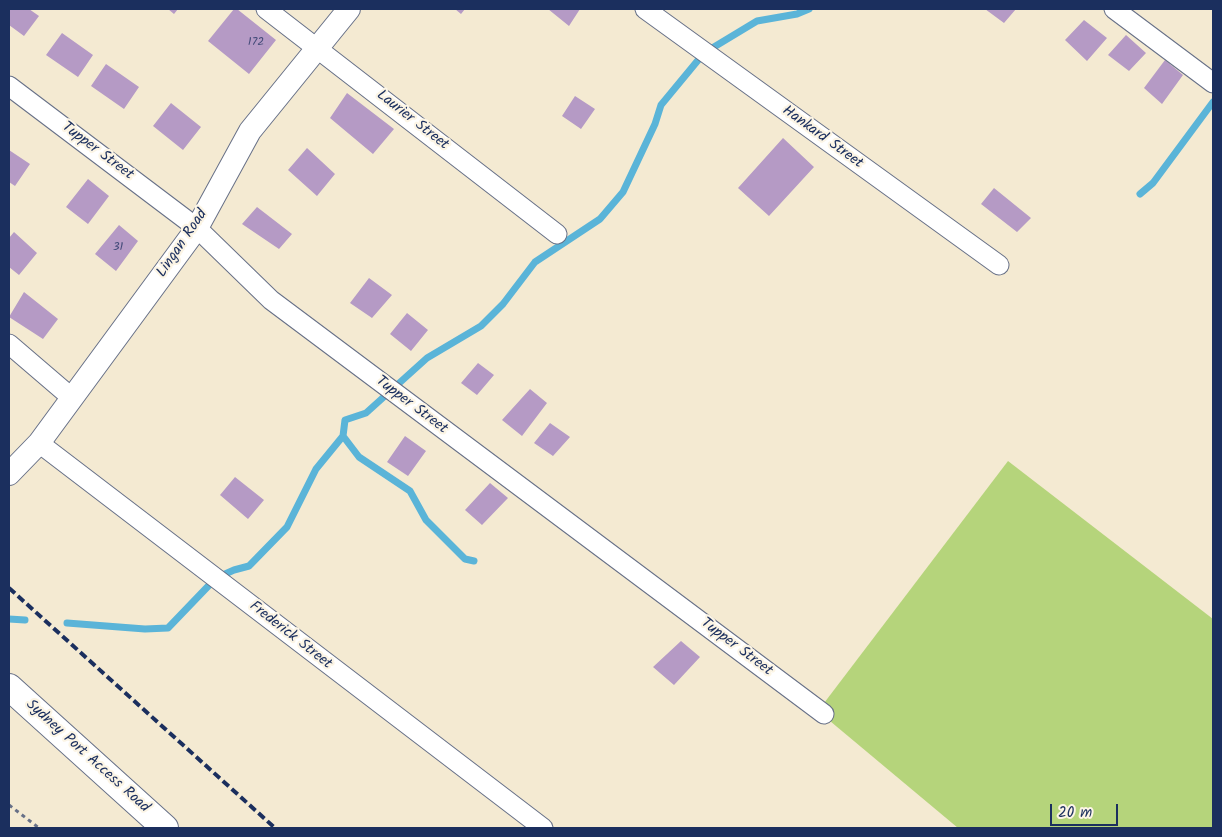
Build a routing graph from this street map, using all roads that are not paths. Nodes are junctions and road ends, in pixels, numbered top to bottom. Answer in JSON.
{"nodes":[{"id":1,"x":266,"y":9,"type":"edge"},
{"id":2,"x":348,"y":9,"type":"edge"},
{"id":3,"x":645,"y":9,"type":"edge"},
{"id":4,"x":1114,"y":9,"type":"edge"},
{"id":5,"x":317,"y":46,"type":"junction"},
{"id":6,"x":1213,"y":83,"type":"edge"},
{"id":7,"x":9,"y":86,"type":"edge"},
{"id":8,"x":197,"y":228,"type":"junction"},
{"id":9,"x":557,"y":234,"type":"dead end"},
{"id":10,"x":999,"y":265,"type":"dead end"},
{"id":11,"x":9,"y":344,"type":"edge"},
{"id":12,"x":72,"y":398,"type":"junction"},
{"id":13,"x":38,"y":443,"type":"junction"},
{"id":14,"x":9,"y":474,"type":"edge"},
{"id":15,"x":9,"y":687,"type":"edge"},
{"id":16,"x":824,"y":714,"type":"dead end"},
{"id":17,"x":165,"y":828,"type":"edge"},
{"id":18,"x":542,"y":828,"type":"edge"}],
"edges":[{"from":1,"to":5,"type":"street","name":"Laurier Street"},
{"from":2,"to":5,"type":"street","name":"Lingan Road"},
{"from":3,"to":10,"type":"street","name":"Hankard Street"},
{"from":4,"to":6,"type":"street"},
{"from":5,"to":8,"type":"street","name":"Lingan Road"},
{"from":5,"to":9,"type":"street","name":"Laurier Street"},
{"from":7,"to":8,"type":"street","name":"Tupper Street"},
{"from":8,"to":12,"type":"street","name":"Lingan Road"},
{"from":8,"to":16,"type":"street","name":"Tupper Street"},
{"from":11,"to":12,"type":"street"},
{"from":12,"to":13,"type":"street","name":"Lingan Road"},
{"from":13,"to":14,"type":"street","name":"Lingan Road"},
{"from":13,"to":18,"type":"street","name":"Frederick Street"},
{"from":15,"to":17,"type":"main road","name":"Sydney Port Access Road"}]}
